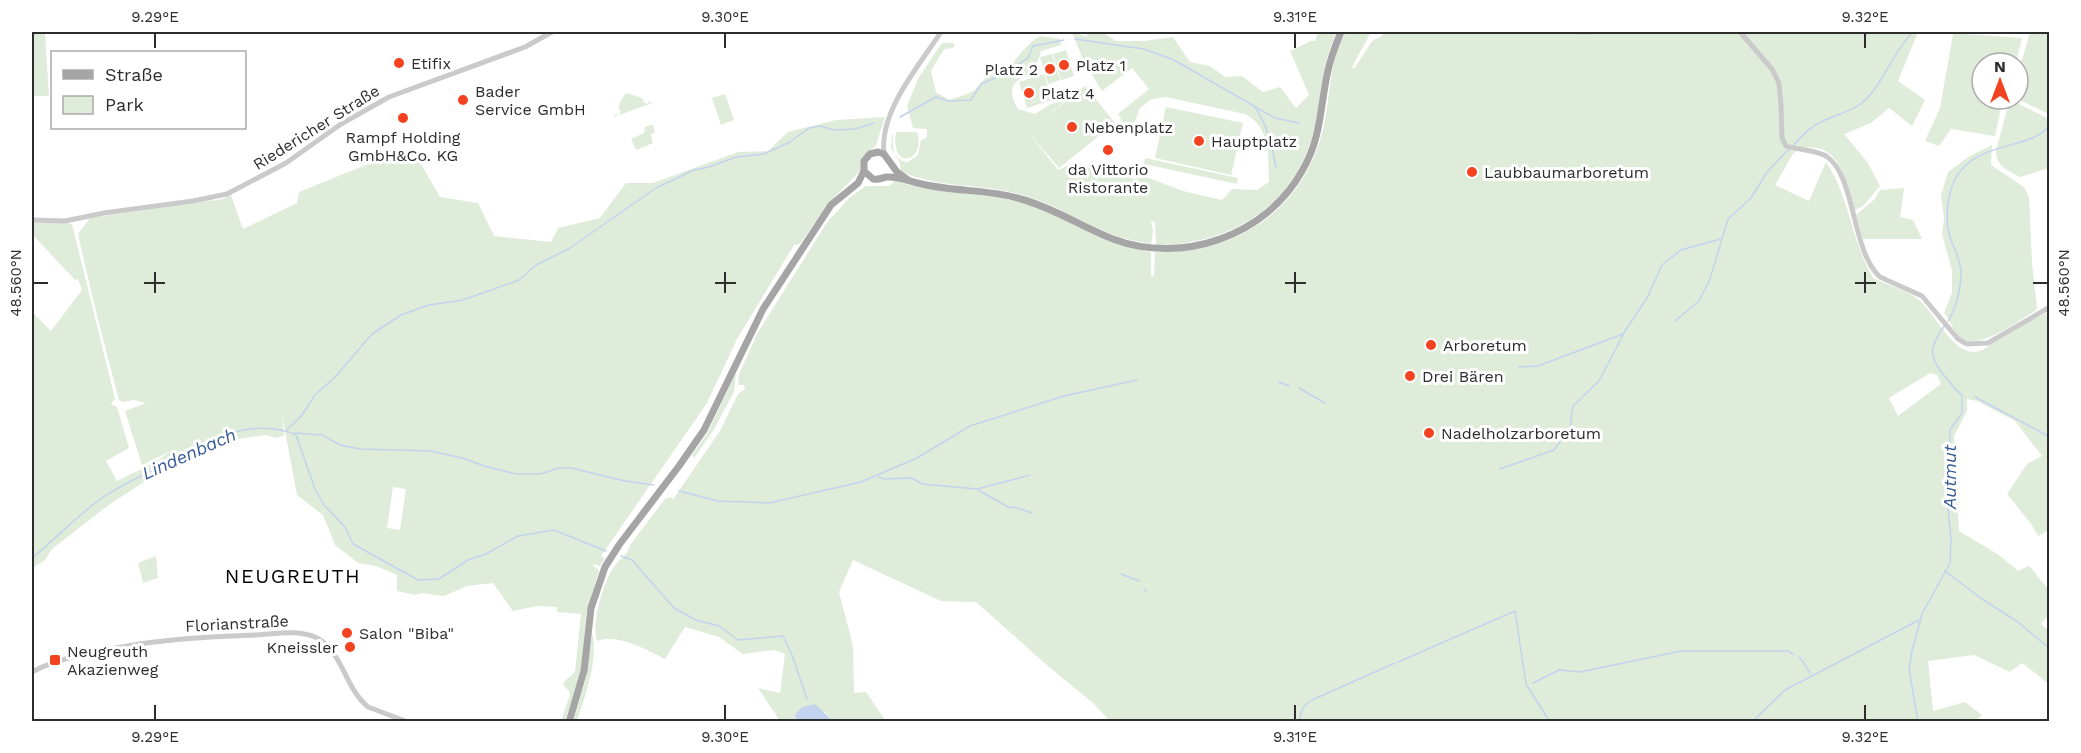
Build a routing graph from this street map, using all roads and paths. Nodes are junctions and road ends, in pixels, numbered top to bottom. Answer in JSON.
{"nodes":[{"id":1,"x":552,"y":32,"type":"edge"},
{"id":2,"x":941,"y":32,"type":"edge"},
{"id":3,"x":1341,"y":32,"type":"edge"},
{"id":4,"x":1578,"y":32,"type":"edge"},
{"id":5,"x":1590,"y":32,"type":"edge"},
{"id":6,"x":1740,"y":32,"type":"edge"},
{"id":7,"x":883,"y":138,"type":"junction"},
{"id":8,"x":874,"y":152,"type":"junction"},
{"id":9,"x":884,"y":154,"type":"junction"},
{"id":10,"x":891,"y":165,"type":"junction"},
{"id":11,"x":864,"y":171,"type":"junction"},
{"id":12,"x":870,"y":177,"type":"junction"},
{"id":13,"x":885,"y":177,"type":"junction"},
{"id":14,"x":907,"y":180,"type":"junction"},
{"id":15,"x":858,"y":183,"type":"junction"},
{"id":16,"x":32,"y":220,"type":"edge"},
{"id":17,"x":2049,"y":307,"type":"edge"},
{"id":18,"x":32,"y":672,"type":"edge"},
{"id":19,"x":408,"y":722,"type":"edge"},
{"id":20,"x":569,"y":722,"type":"edge"}],
"edges":[{"from":1,"to":16,"type":"street","name":"Riedericher Straße"},
{"from":2,"to":7,"type":"street"},
{"from":3,"to":14,"type":"main road"},
{"from":4,"to":5,"type":"street"},
{"from":6,"to":17,"type":"street"},
{"from":7,"to":8,"type":"street"},
{"from":7,"to":9,"type":"street"},
{"from":8,"to":9,"type":"main road"},
{"from":8,"to":11,"type":"main road"},
{"from":9,"to":10,"type":"main road"},
{"from":10,"to":13,"type":"main road"},
{"from":10,"to":14,"type":"main road"},
{"from":11,"to":12,"type":"main road"},
{"from":11,"to":15,"type":"main road"},
{"from":12,"to":13,"type":"main road"},
{"from":12,"to":15,"type":"main road"},
{"from":13,"to":14,"type":"main road"},
{"from":15,"to":20,"type":"main road"},
{"from":18,"to":19,"type":"street","name":"Florianstraße"}]}
